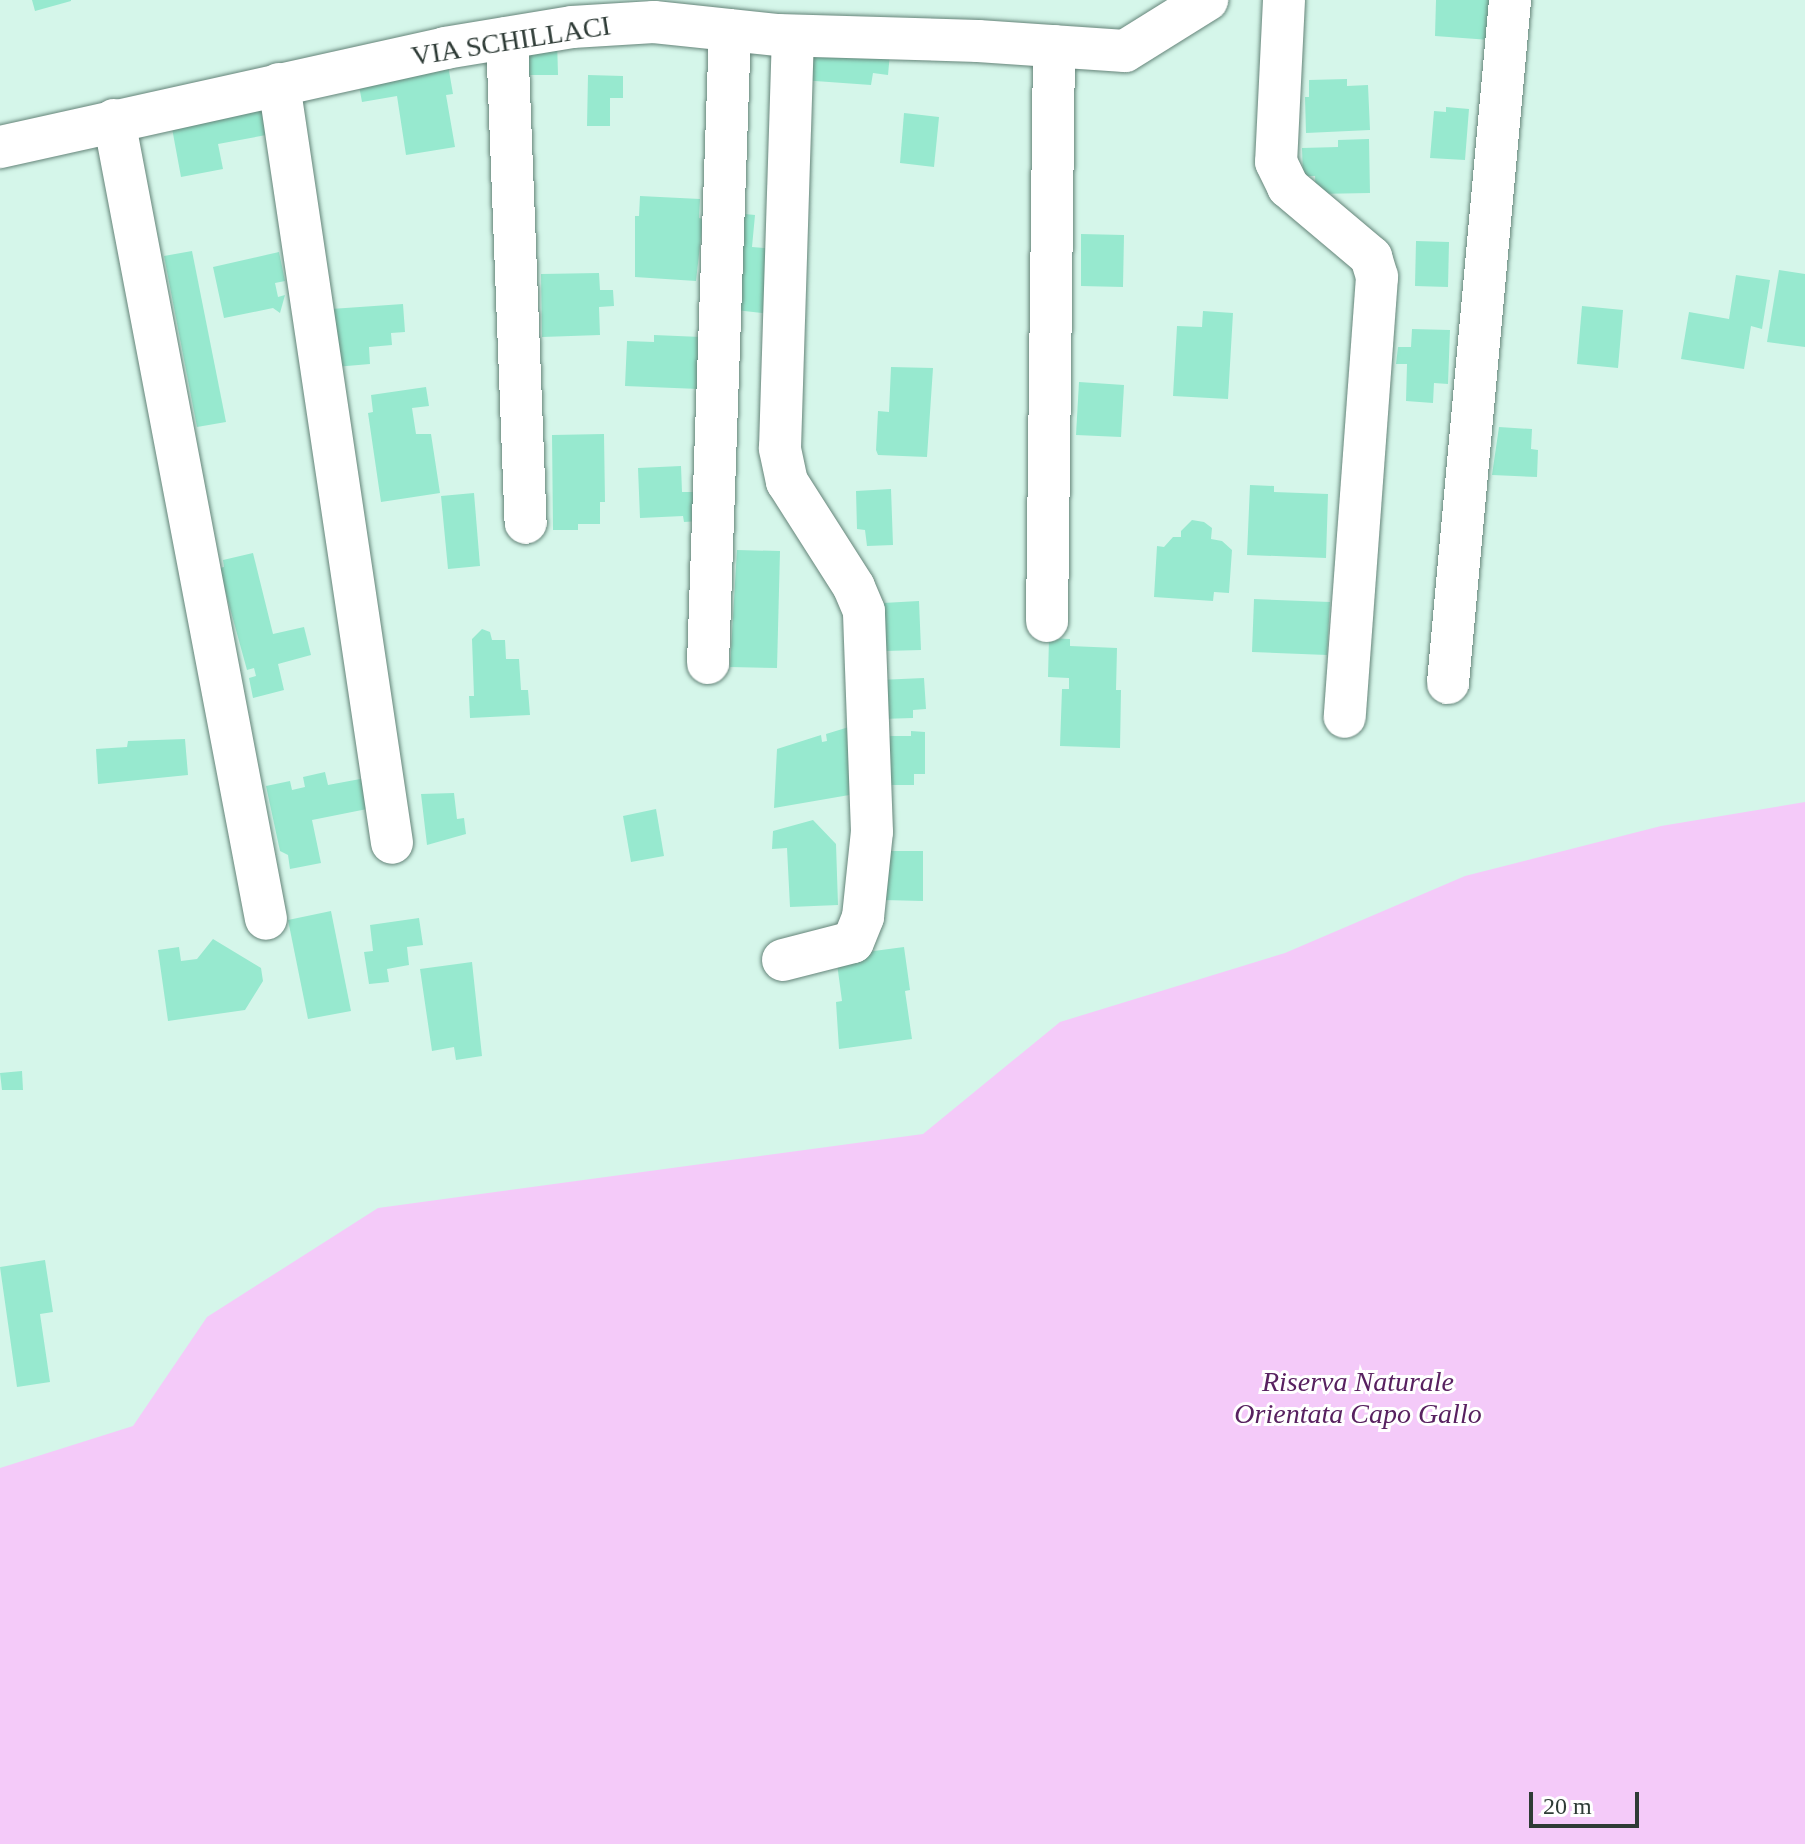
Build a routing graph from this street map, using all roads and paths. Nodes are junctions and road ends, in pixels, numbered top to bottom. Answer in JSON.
{"nodes":[{"id":1,"x":1207,"y":0,"type":"edge"},
{"id":2,"x":1284,"y":0,"type":"edge"},
{"id":3,"x":1510,"y":0,"type":"edge"},
{"id":4,"x":730,"y":30,"type":"junction"},
{"id":5,"x":793,"y":36,"type":"junction"},
{"id":6,"x":507,"y":38,"type":"junction"},
{"id":7,"x":1054,"y":46,"type":"junction"},
{"id":8,"x":279,"y":84,"type":"junction"},
{"id":9,"x":114,"y":120,"type":"junction"},
{"id":10,"x":0,"y":147,"type":"edge"},
{"id":11,"x":526,"y":523,"type":"dead end"},
{"id":12,"x":1047,"y":621,"type":"dead end"},
{"id":13,"x":708,"y":663,"type":"dead end"},
{"id":14,"x":1448,"y":683,"type":"dead end"},
{"id":15,"x":1345,"y":717,"type":"dead end"},
{"id":16,"x":392,"y":843,"type":"dead end"},
{"id":17,"x":266,"y":919,"type":"dead end"},
{"id":18,"x":783,"y":960,"type":"dead end"}],
"edges":[{"from":1,"to":7,"type":"street","name":"VIA SCHILLACI"},
{"from":2,"to":15,"type":"street"},
{"from":3,"to":14,"type":"street"},
{"from":4,"to":5,"type":"street","name":"VIA SCHILLACI"},
{"from":4,"to":6,"type":"street","name":"VIA SCHILLACI"},
{"from":4,"to":13,"type":"street"},
{"from":5,"to":7,"type":"street","name":"VIA SCHILLACI"},
{"from":5,"to":18,"type":"street"},
{"from":6,"to":8,"type":"street","name":"VIA SCHILLACI"},
{"from":6,"to":11,"type":"street"},
{"from":7,"to":12,"type":"street"},
{"from":8,"to":9,"type":"street","name":"VIA SCHILLACI"},
{"from":8,"to":16,"type":"street"},
{"from":9,"to":10,"type":"street","name":"VIA SCHILLACI"},
{"from":9,"to":17,"type":"street"}]}
